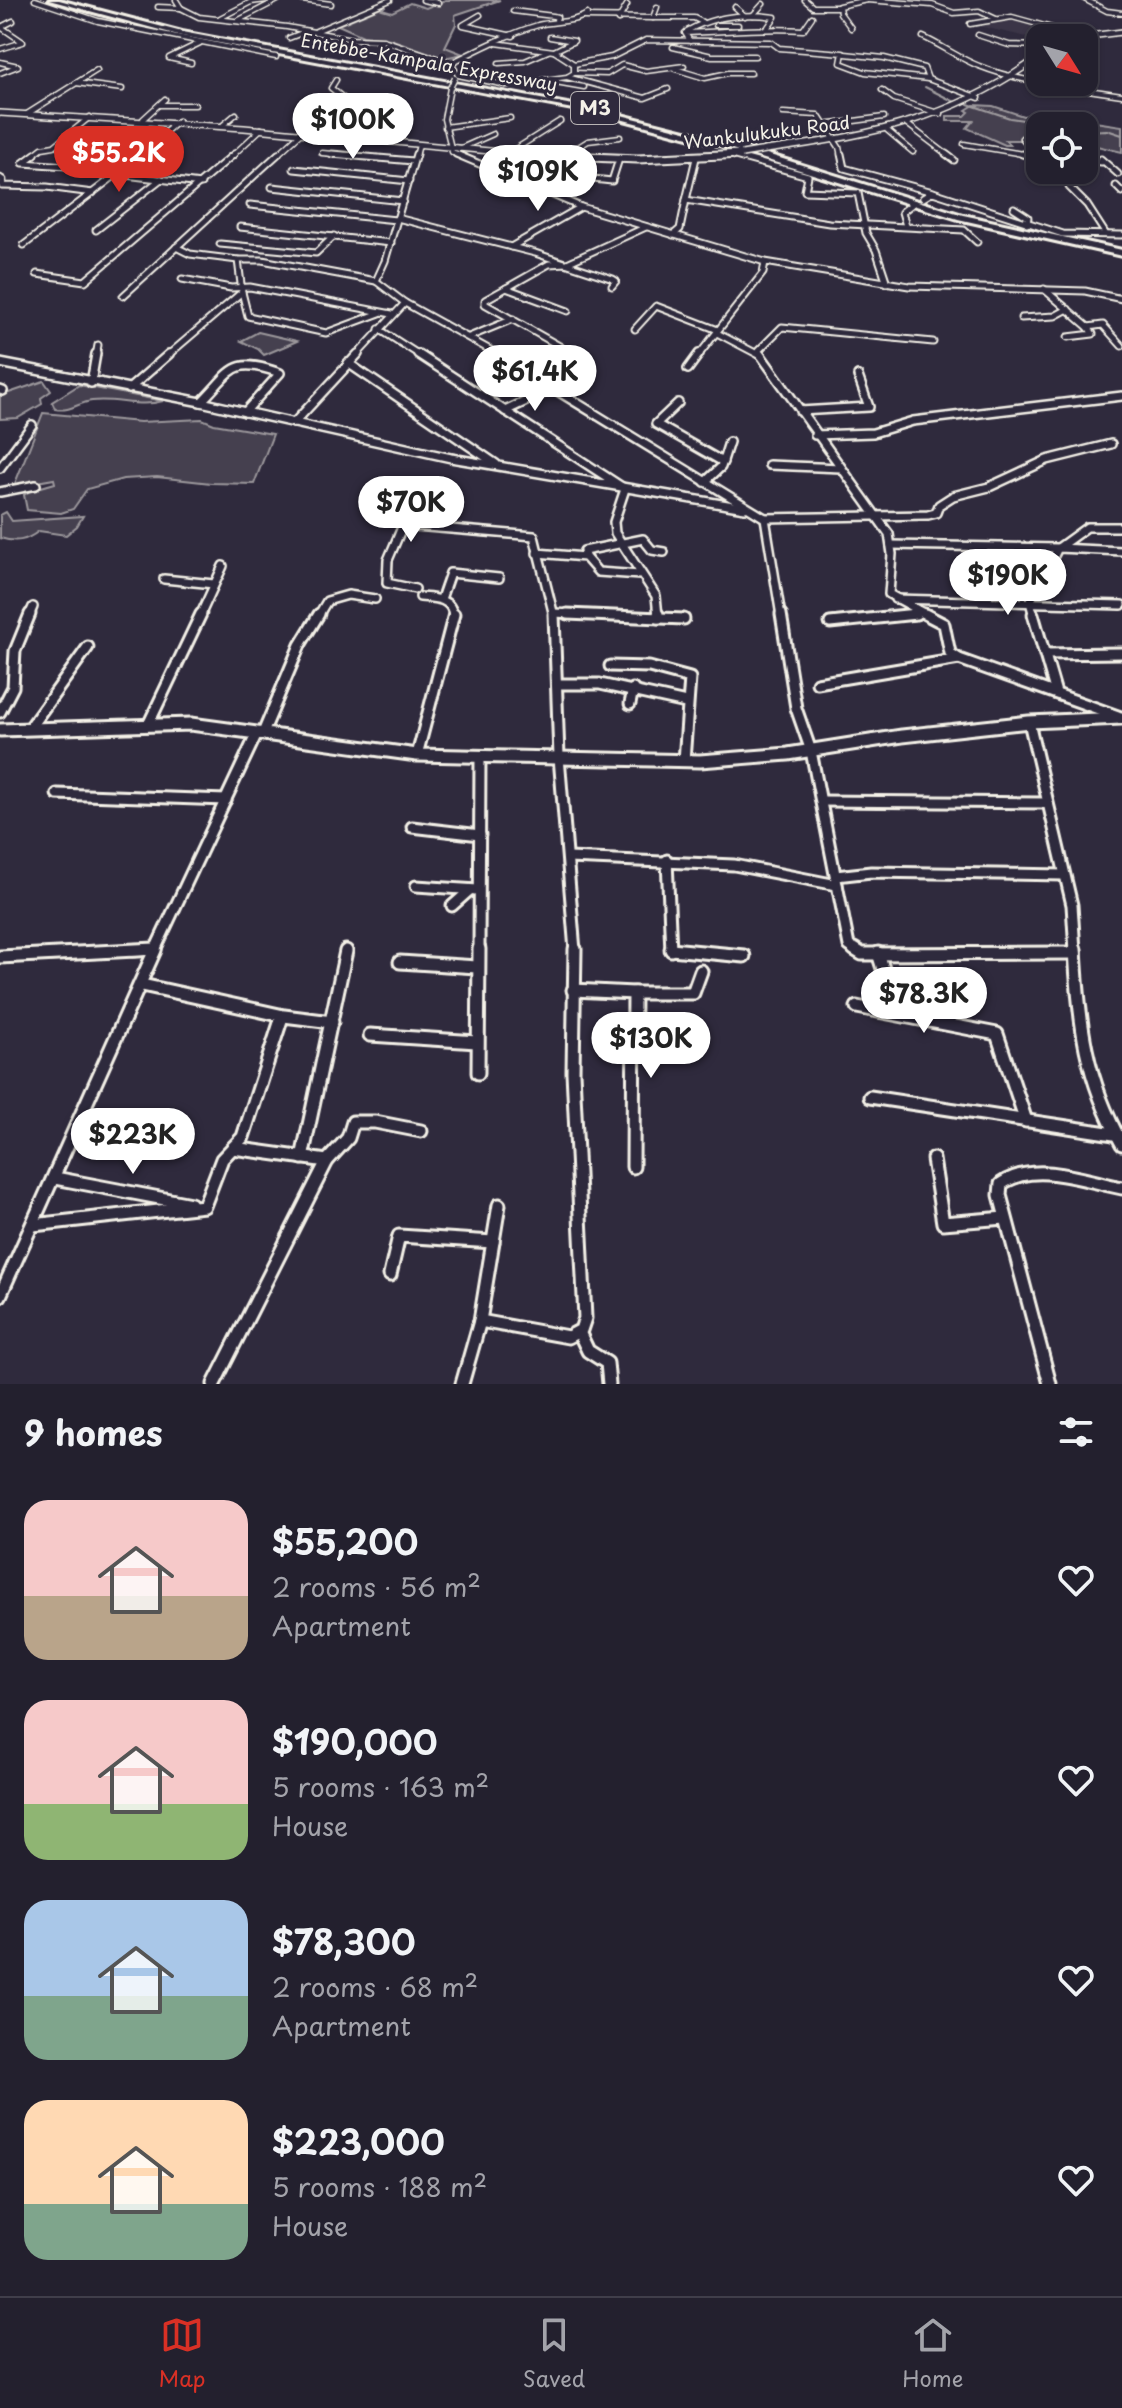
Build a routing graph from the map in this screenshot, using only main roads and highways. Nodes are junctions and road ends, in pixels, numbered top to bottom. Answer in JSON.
{"nodes":[{"id":1,"x":52,"y":0,"type":"edge"},
{"id":2,"x":60,"y":0,"type":"edge"},
{"id":3,"x":1121,"y":33,"type":"edge"},
{"id":4,"x":1098,"y":35,"type":"edge"},
{"id":5,"x":1026,"y":67,"type":"edge"},
{"id":6,"x":0,"y":113,"type":"edge"},
{"id":7,"x":1122,"y":251,"type":"edge"}],
"edges":[{"from":1,"to":7,"type":"highway","name":"Entebbe–Kampala Expressway","number":"M3"},
{"from":2,"to":7,"type":"highway","name":"Entebbe–Kampala Expressway","number":"M3"},
{"from":3,"to":4,"type":"main road"},
{"from":5,"to":6,"type":"main road","name":"Wankulukuku Road","bridge":true}]}
